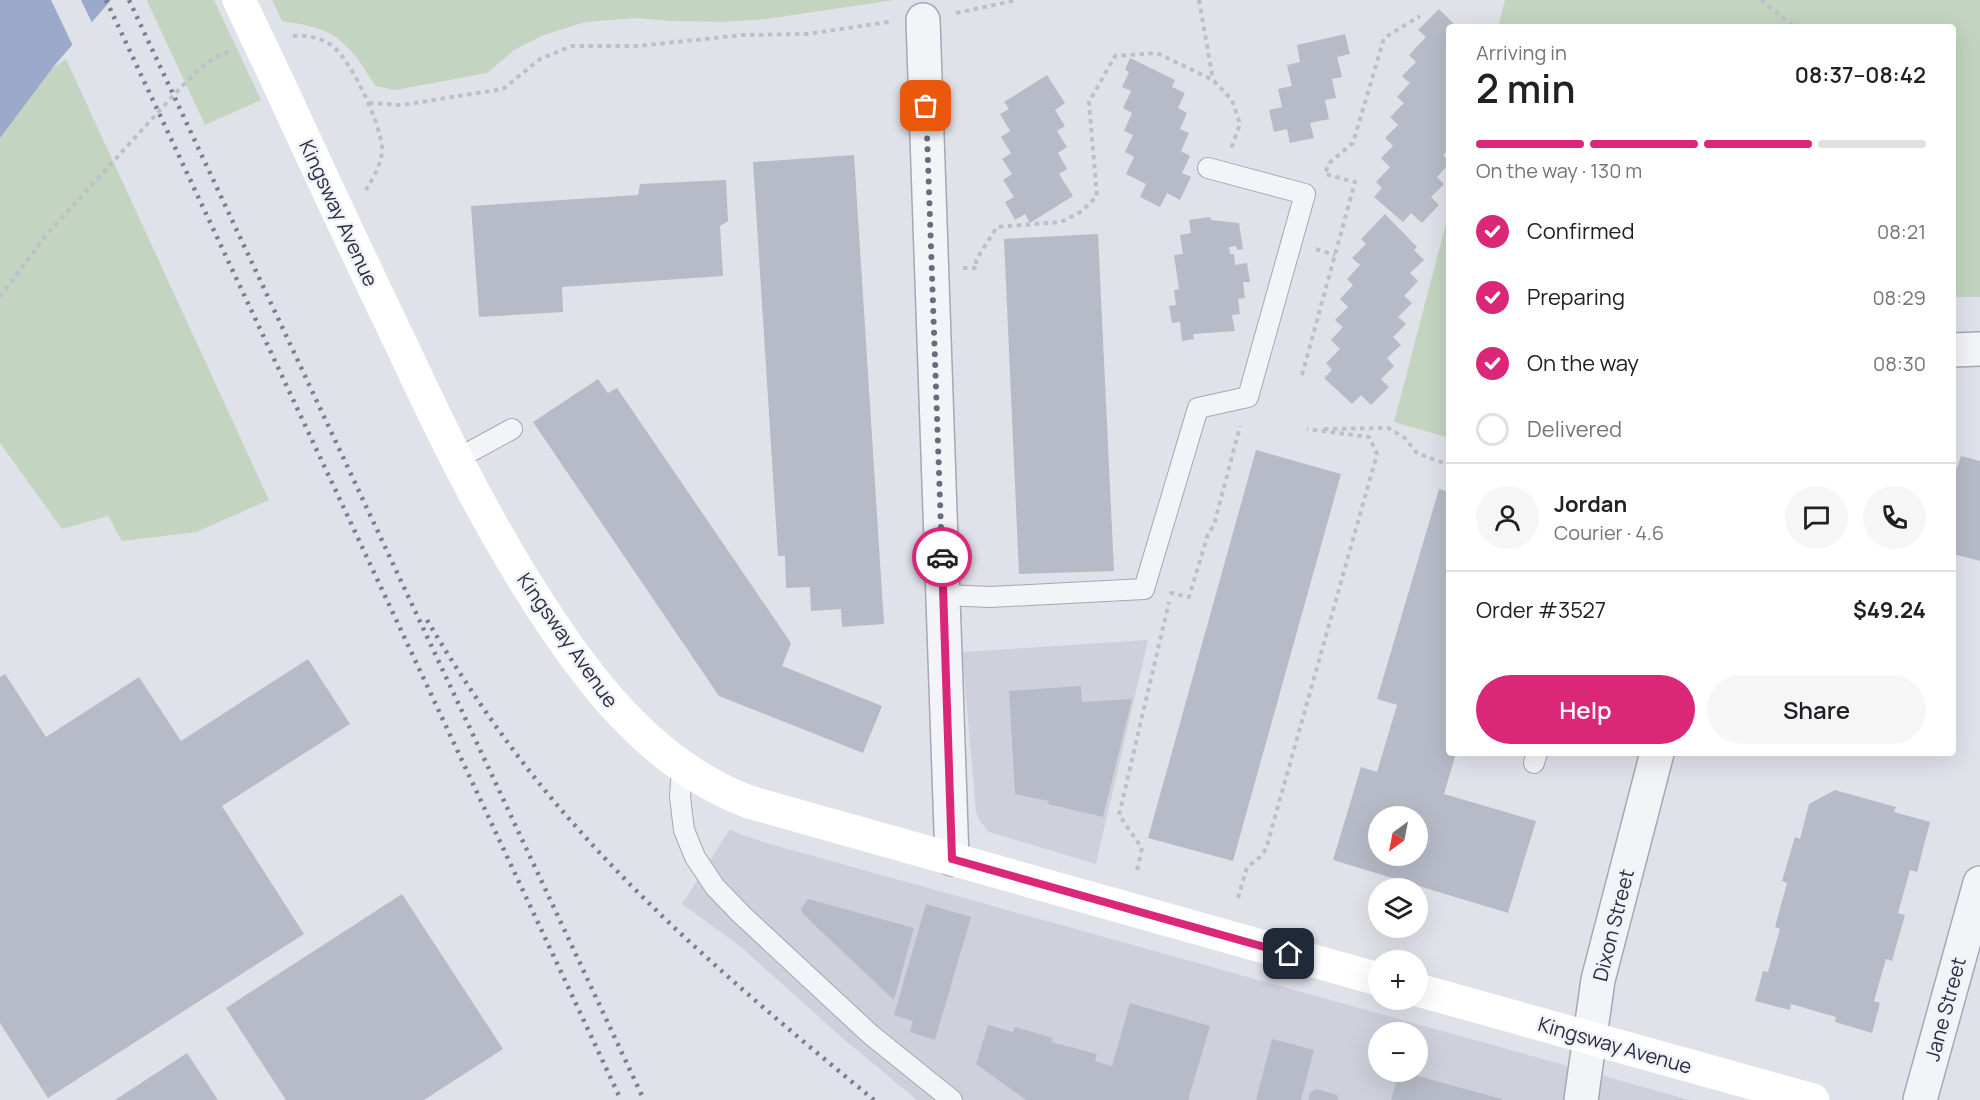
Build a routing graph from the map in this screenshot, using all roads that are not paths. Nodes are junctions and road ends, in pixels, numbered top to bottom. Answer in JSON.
{"nodes":[{"id":1,"x":239,"y":0,"type":"edge"},
{"id":2,"x":923,"y":20,"type":"road end"},
{"id":3,"x":1216,"y":170,"type":"road end"},
{"id":4,"x":1980,"y":349,"type":"edge"},
{"id":5,"x":1956,"y":350,"type":"edge"},
{"id":6,"x":512,"y":429,"type":"dead end"},
{"id":7,"x":455,"y":460,"type":"junction"},
{"id":8,"x":944,"y":595,"type":"junction"},
{"id":9,"x":1656,"y":756,"type":"edge"},
{"id":10,"x":682,"y":766,"type":"junction"},
{"id":11,"x":952,"y":859,"type":"junction"},
{"id":12,"x":1980,"y":883,"type":"edge"},
{"id":13,"x":1368,"y":976,"type":"edge"},
{"id":14,"x":1428,"y":993,"type":"edge"},
{"id":15,"x":1590,"y":1038,"type":"junction"},
{"id":16,"x":952,"y":1100,"type":"edge"},
{"id":17,"x":1581,"y":1100,"type":"edge"},
{"id":18,"x":1813,"y":1100,"type":"edge"},
{"id":19,"x":1920,"y":1100,"type":"edge"}],
"edges":[{"from":1,"to":7,"type":"main road","name":"Kingsway Avenue","bridge":true},
{"from":2,"to":8,"type":"street"},
{"from":3,"to":8,"type":"lane"},
{"from":4,"to":5,"type":"street"},
{"from":6,"to":7,"type":"lane"},
{"from":7,"to":10,"type":"main road","name":"Kingsway Avenue"},
{"from":8,"to":11,"type":"street"},
{"from":9,"to":15,"type":"street","name":"Dixon Street"},
{"from":10,"to":11,"type":"main road","name":"Kingsway Avenue"},
{"from":10,"to":16,"type":"lane"},
{"from":11,"to":13,"type":"main road","name":"Kingsway Avenue"},
{"from":12,"to":19,"type":"street","name":"Jane Street"},
{"from":14,"to":15,"type":"main road","name":"Kingsway Avenue"},
{"from":15,"to":17,"type":"street","name":"Dixon Street"},
{"from":15,"to":18,"type":"main road","name":"Kingsway Avenue"}]}
